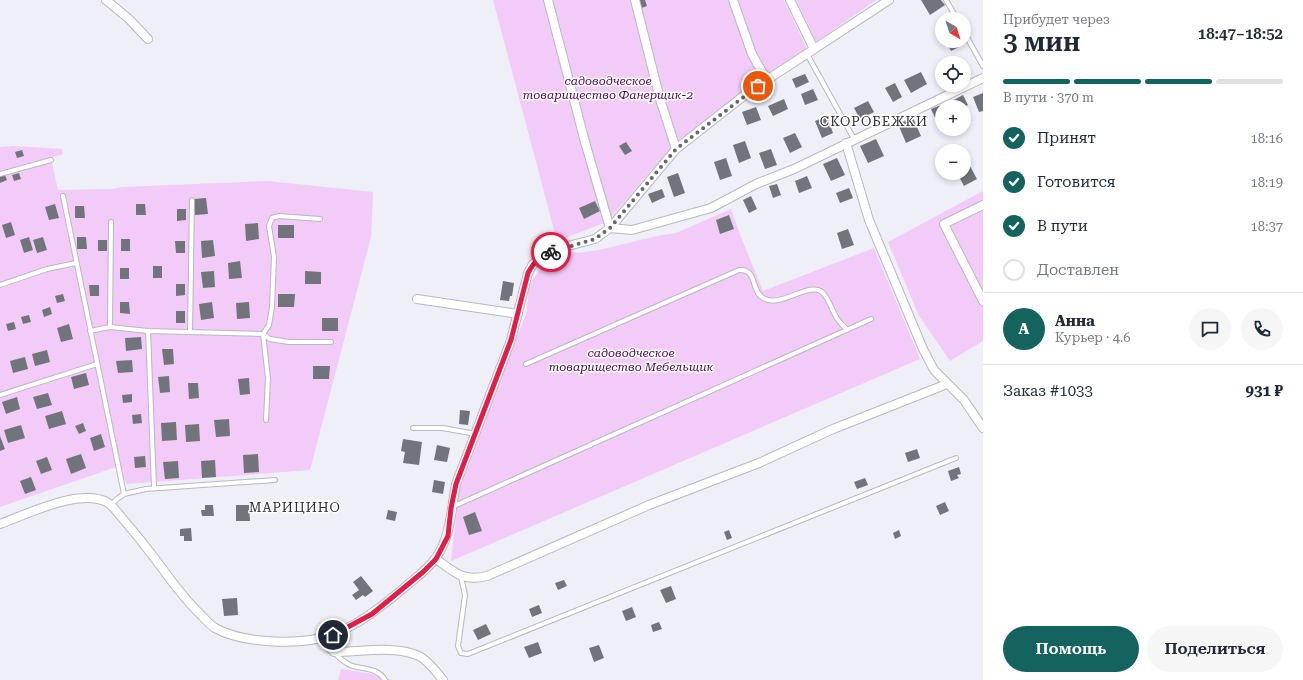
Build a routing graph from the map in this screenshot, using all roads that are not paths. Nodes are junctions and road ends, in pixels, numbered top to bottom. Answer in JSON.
{"nodes":[{"id":1,"x":106,"y":0,"type":"edge"},
{"id":2,"x":548,"y":0,"type":"edge"},
{"id":3,"x":635,"y":0,"type":"edge"},
{"id":4,"x":733,"y":0,"type":"edge"},
{"id":5,"x":790,"y":0,"type":"edge"},
{"id":6,"x":946,"y":0,"type":"edge"},
{"id":7,"x":884,"y":2,"type":"edge"},
{"id":8,"x":953,"y":12,"type":"edge"},
{"id":9,"x":148,"y":39,"type":"dead end"},
{"id":10,"x":971,"y":45,"type":"edge"},
{"id":11,"x":810,"y":52,"type":"junction"},
{"id":12,"x":983,"y":66,"type":"edge"},
{"id":13,"x":983,"y":78,"type":"edge"},
{"id":14,"x":766,"y":80,"type":"junction"},
{"id":15,"x":850,"y":141,"type":"junction"},
{"id":16,"x":676,"y":149,"type":"junction"},
{"id":17,"x":51,"y":160,"type":"dead end"},
{"id":18,"x":0,"y":174,"type":"edge"},
{"id":19,"x":63,"y":196,"type":"dead end"},
{"id":20,"x":192,"y":200,"type":"dead end"},
{"id":21,"x":983,"y":205,"type":"edge"},
{"id":22,"x":320,"y":219,"type":"dead end"},
{"id":23,"x":112,"y":222,"type":"dead end"},
{"id":24,"x":610,"y":228,"type":"junction"},
{"id":25,"x":76,"y":263,"type":"junction"},
{"id":26,"x":0,"y":285,"type":"edge"},
{"id":27,"x":417,"y":299,"type":"dead end"},
{"id":28,"x":983,"y":301,"type":"edge"},
{"id":29,"x":518,"y":314,"type":"junction"},
{"id":30,"x":871,"y":319,"type":"dead end"},
{"id":31,"x":110,"y":327,"type":"junction"},
{"id":32,"x":847,"y":330,"type":"junction"},
{"id":33,"x":90,"y":331,"type":"junction"},
{"id":34,"x":148,"y":331,"type":"junction"},
{"id":35,"x":190,"y":332,"type":"junction"},
{"id":36,"x":263,"y":334,"type":"junction"},
{"id":37,"x":331,"y":342,"type":"dead end"},
{"id":38,"x":97,"y":364,"type":"junction"},
{"id":39,"x":526,"y":364,"type":"dead end"},
{"id":40,"x":947,"y":384,"type":"junction"},
{"id":41,"x":0,"y":395,"type":"edge"},
{"id":42,"x":266,"y":420,"type":"dead end"},
{"id":43,"x":414,"y":428,"type":"dead end"},
{"id":44,"x":983,"y":428,"type":"edge"},
{"id":45,"x":476,"y":434,"type":"junction"},
{"id":46,"x":956,"y":458,"type":"dead end"},
{"id":47,"x":275,"y":480,"type":"dead end"},
{"id":48,"x":154,"y":487,"type":"junction"},
{"id":49,"x":124,"y":494,"type":"junction"},
{"id":50,"x":111,"y":505,"type":"junction"},
{"id":51,"x":451,"y":508,"type":"junction"},
{"id":52,"x":0,"y":524,"type":"edge"},
{"id":53,"x":436,"y":559,"type":"junction"},
{"id":54,"x":461,"y":577,"type":"junction"},
{"id":55,"x":320,"y":638,"type":"junction"},
{"id":56,"x":334,"y":652,"type":"junction"},
{"id":57,"x":385,"y":680,"type":"edge"},
{"id":58,"x":443,"y":680,"type":"edge"}],
"edges":[{"from":1,"to":9,"type":"street"},
{"from":2,"to":24,"type":"street"},
{"from":3,"to":16,"type":"street"},
{"from":4,"to":14,"type":"street"},
{"from":5,"to":11,"type":"street"},
{"from":6,"to":8,"type":"lane"},
{"from":7,"to":11,"type":"street"},
{"from":10,"to":12,"type":"lane"},
{"from":11,"to":14,"type":"street"},
{"from":11,"to":15,"type":"lane"},
{"from":13,"to":15,"type":"street"},
{"from":14,"to":16,"type":"street"},
{"from":15,"to":24,"type":"street"},
{"from":15,"to":40,"type":"street"},
{"from":16,"to":24,"type":"street"},
{"from":17,"to":18,"type":"lane"},
{"from":19,"to":25,"type":"lane"},
{"from":20,"to":35,"type":"lane"},
{"from":21,"to":28,"type":"street"},
{"from":22,"to":36,"type":"lane"},
{"from":23,"to":31,"type":"lane"},
{"from":24,"to":29,"type":"street"},
{"from":25,"to":26,"type":"lane"},
{"from":25,"to":33,"type":"lane"},
{"from":27,"to":29,"type":"street"},
{"from":29,"to":45,"type":"street"},
{"from":30,"to":32,"type":"lane"},
{"from":31,"to":33,"type":"lane"},
{"from":31,"to":34,"type":"lane"},
{"from":32,"to":39,"type":"lane"},
{"from":32,"to":51,"type":"lane"},
{"from":33,"to":38,"type":"lane"},
{"from":34,"to":35,"type":"lane"},
{"from":34,"to":48,"type":"lane"},
{"from":35,"to":36,"type":"lane"},
{"from":36,"to":37,"type":"lane"},
{"from":36,"to":42,"type":"lane"},
{"from":38,"to":41,"type":"lane"},
{"from":38,"to":49,"type":"lane"},
{"from":40,"to":44,"type":"street"},
{"from":40,"to":54,"type":"street"},
{"from":43,"to":45,"type":"lane"},
{"from":45,"to":51,"type":"street"},
{"from":46,"to":54,"type":"lane"},
{"from":47,"to":48,"type":"lane"},
{"from":48,"to":49,"type":"lane"},
{"from":49,"to":50,"type":"lane"},
{"from":50,"to":52,"type":"street"},
{"from":50,"to":55,"type":"street"},
{"from":51,"to":53,"type":"street"},
{"from":53,"to":54,"type":"street"},
{"from":53,"to":55,"type":"street"},
{"from":55,"to":56,"type":"street"},
{"from":56,"to":57,"type":"lane"},
{"from":56,"to":58,"type":"street"}]}
